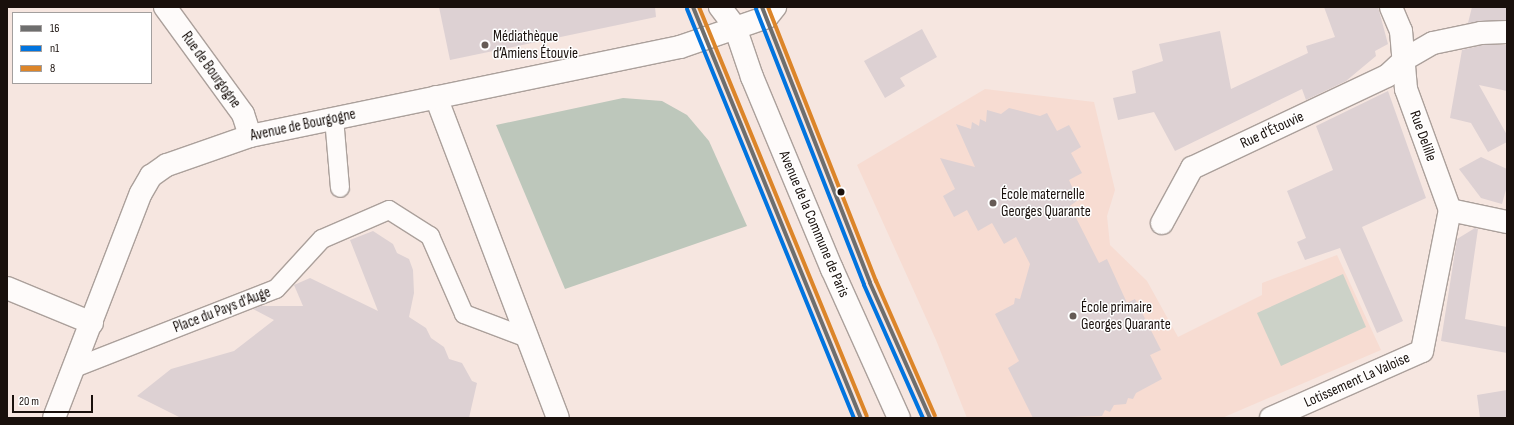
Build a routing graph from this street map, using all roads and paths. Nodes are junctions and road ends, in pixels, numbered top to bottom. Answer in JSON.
{"nodes":[{"id":1,"x":165,"y":7,"type":"edge"},
{"id":2,"x":720,"y":7,"type":"edge"},
{"id":3,"x":775,"y":7,"type":"edge"},
{"id":4,"x":1391,"y":7,"type":"edge"},
{"id":5,"x":737,"y":17,"type":"edge"},
{"id":6,"x":1507,"y":32,"type":"edge"},
{"id":7,"x":1405,"y":59,"type":"junction"},
{"id":8,"x":436,"y":97,"type":"junction"},
{"id":9,"x":334,"y":118,"type":"junction"},
{"id":10,"x":250,"y":136,"type":"junction"},
{"id":11,"x":340,"y":188,"type":"dead end"},
{"id":12,"x":1450,"y":210,"type":"junction"},
{"id":13,"x":1507,"y":222,"type":"edge"},
{"id":14,"x":1162,"y":223,"type":"dead end"},
{"id":15,"x":7,"y":288,"type":"edge"},
{"id":16,"x":92,"y":323,"type":"junction"},
{"id":17,"x":525,"y":337,"type":"junction"},
{"id":18,"x":74,"y":368,"type":"junction"},
{"id":19,"x":54,"y":418,"type":"edge"},
{"id":20,"x":558,"y":418,"type":"edge"},
{"id":21,"x":899,"y":418,"type":"edge"},
{"id":22,"x":1271,"y":418,"type":"edge"}],
"edges":[{"from":1,"to":10,"type":"street","name":"Rue de Bourgogne"},
{"from":2,"to":5,"type":"street","name":"Avenue de la Commune de Paris"},
{"from":3,"to":5,"type":"street","name":"Avenue de Bourgogne"},
{"from":4,"to":7,"type":"street","name":"Rue Delille"},
{"from":5,"to":8,"type":"street","name":"Avenue de Bourgogne"},
{"from":5,"to":21,"type":"street","name":"Avenue de la Commune de Paris"},
{"from":6,"to":7,"type":"street","name":"Rue d'Étouvie"},
{"from":7,"to":12,"type":"street","name":"Rue Delille"},
{"from":7,"to":14,"type":"street","name":"Rue d'Étouvie"},
{"from":8,"to":9,"type":"street","name":"Avenue de Bourgogne"},
{"from":8,"to":17,"type":"street"},
{"from":9,"to":10,"type":"street","name":"Avenue de Bourgogne"},
{"from":9,"to":11,"type":"street"},
{"from":10,"to":16,"type":"street","name":"Avenue de Bourgogne"},
{"from":12,"to":13,"type":"street"},
{"from":12,"to":22,"type":"street","name":"Lotissement La Valoise"},
{"from":15,"to":16,"type":"street"},
{"from":16,"to":18,"type":"street","name":"Avenue de Bourgogne"},
{"from":17,"to":18,"type":"street","name":"Place du Pays d'Auge"},
{"from":17,"to":20,"type":"street"},
{"from":18,"to":19,"type":"street","name":"Avenue de Bourgogne"}]}
